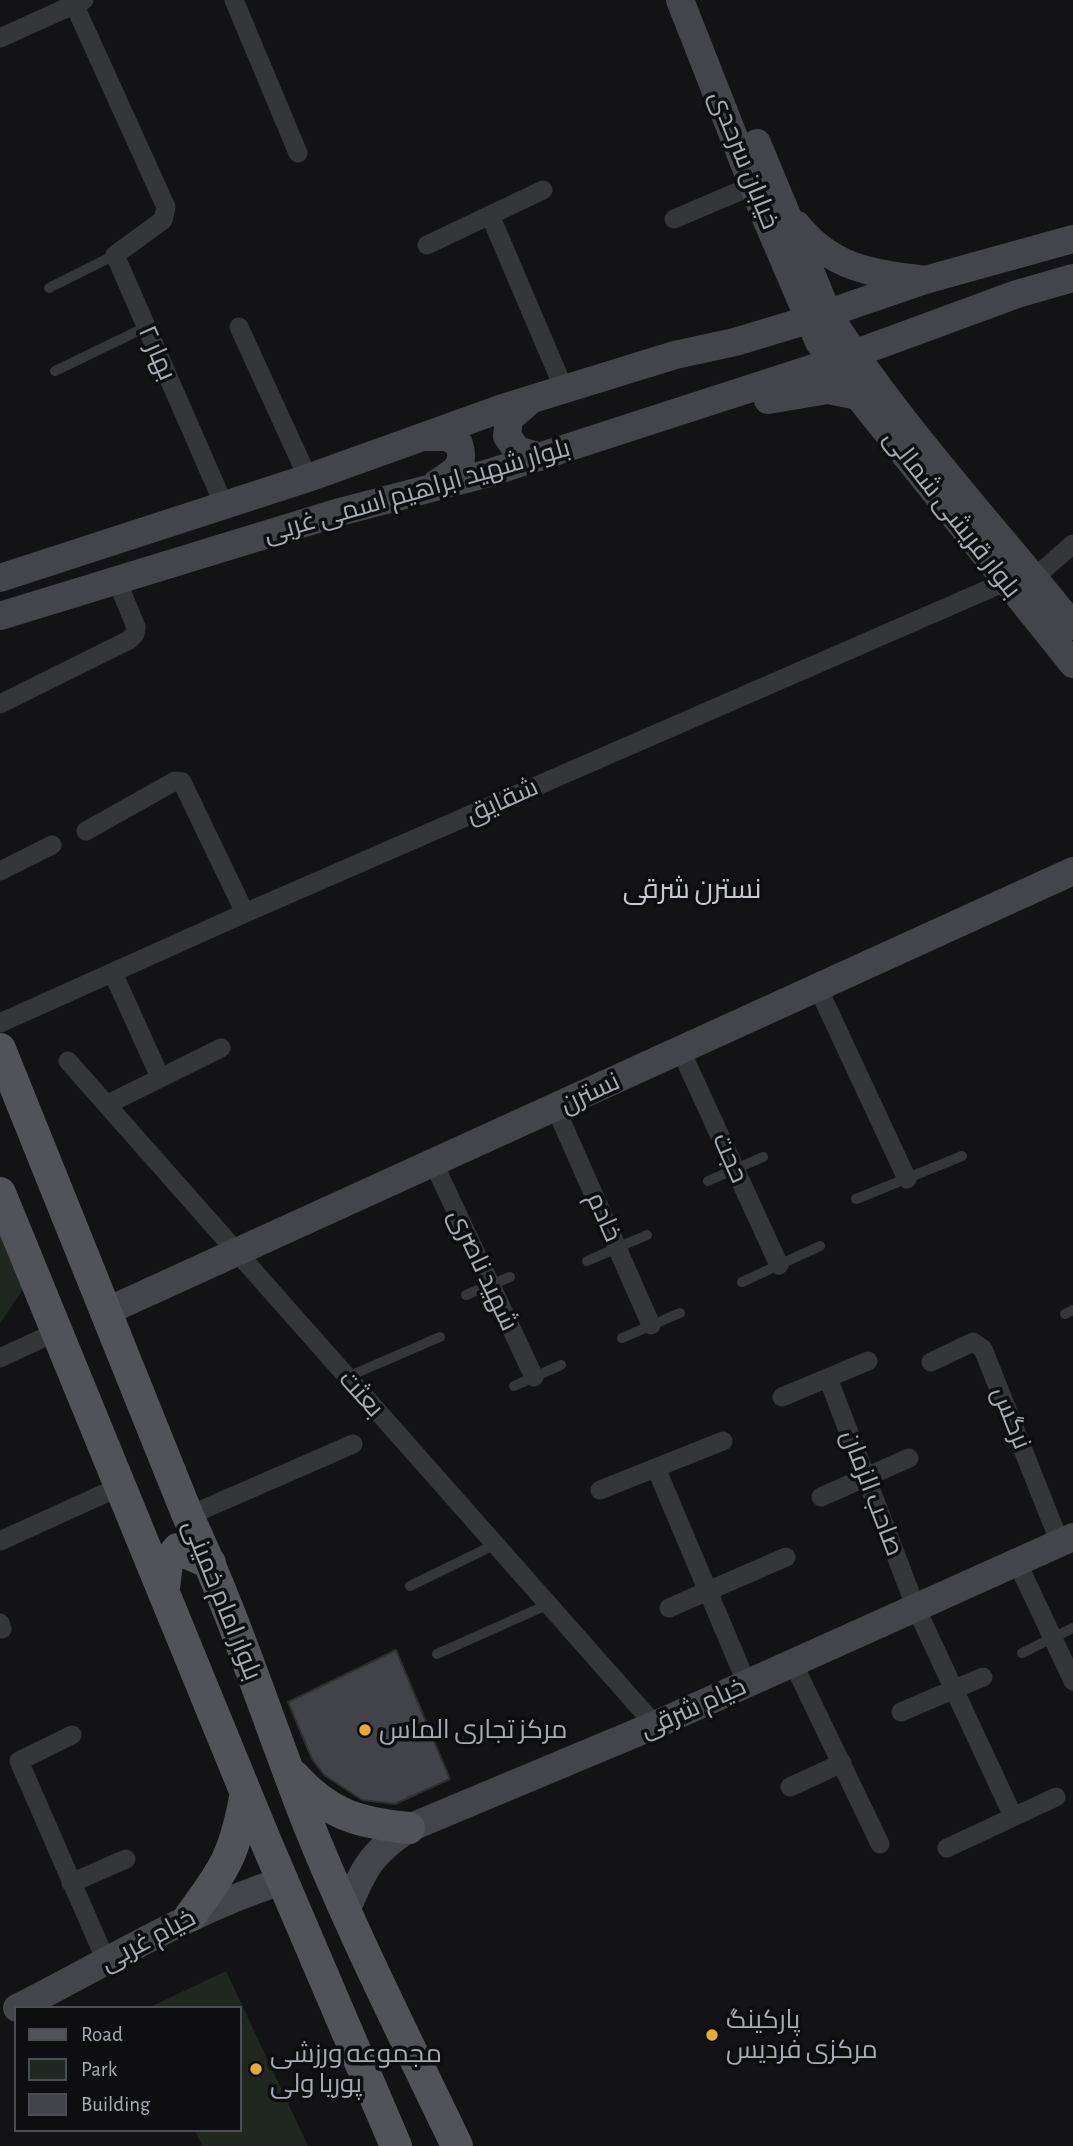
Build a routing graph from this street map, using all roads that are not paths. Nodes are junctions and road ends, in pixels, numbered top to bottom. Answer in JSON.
{"nodes":[{"id":1,"x":234,"y":0,"type":"edge"},
{"id":2,"x":680,"y":0,"type":"edge"},
{"id":3,"x":697,"y":0,"type":"edge"},
{"id":4,"x":79,"y":2,"type":"edge"},
{"id":5,"x":0,"y":38,"type":"edge"},
{"id":6,"x":298,"y":153,"type":"dead end"},
{"id":7,"x":754,"y":184,"type":"junction"},
{"id":8,"x":543,"y":190,"type":"dead end"},
{"id":9,"x":786,"y":211,"type":"junction"},
{"id":10,"x":490,"y":215,"type":"junction"},
{"id":11,"x":674,"y":219,"type":"dead end"},
{"id":12,"x":1073,"y":239,"type":"edge"},
{"id":13,"x":427,"y":245,"type":"dead end"},
{"id":14,"x":115,"y":255,"type":"junction"},
{"id":15,"x":1073,"y":278,"type":"edge"},
{"id":16,"x":925,"y":280,"type":"junction"},
{"id":17,"x":49,"y":288,"type":"dead end"},
{"id":18,"x":818,"y":317,"type":"junction"},
{"id":19,"x":146,"y":327,"type":"junction"},
{"id":20,"x":239,"y":327,"type":"dead end"},
{"id":21,"x":844,"y":359,"type":"junction"},
{"id":22,"x":55,"y":372,"type":"dead end"},
{"id":23,"x":565,"y":391,"type":"junction"},
{"id":24,"x":858,"y":396,"type":"junction"},
{"id":25,"x":531,"y":400,"type":"junction"},
{"id":26,"x":696,"y":407,"type":"junction"},
{"id":27,"x":418,"y":438,"type":"junction"},
{"id":28,"x":540,"y":457,"type":"junction"},
{"id":29,"x":308,"y":478,"type":"junction"},
{"id":30,"x":432,"y":486,"type":"junction"},
{"id":31,"x":223,"y":505,"type":"junction"},
{"id":32,"x":1073,"y":544,"type":"edge"},
{"id":33,"x":0,"y":578,"type":"edge"},
{"id":34,"x":1034,"y":578,"type":"junction"},
{"id":35,"x":117,"y":581,"type":"junction"},
{"id":36,"x":1005,"y":582,"type":"junction"},
{"id":37,"x":0,"y":616,"type":"edge"},
{"id":38,"x":1073,"y":625,"type":"edge"},
{"id":39,"x":1073,"y":664,"type":"edge"},
{"id":40,"x":0,"y":704,"type":"edge"},
{"id":41,"x":86,"y":831,"type":"dead end"},
{"id":42,"x":52,"y":845,"type":"dead end"},
{"id":43,"x":0,"y":870,"type":"edge"},
{"id":44,"x":1073,"y":871,"type":"edge"},
{"id":45,"x":244,"y":913,"type":"junction"},
{"id":46,"x":113,"y":973,"type":"junction"},
{"id":47,"x":818,"y":988,"type":"junction"},
{"id":48,"x":0,"y":1023,"type":"edge"},
{"id":49,"x":221,"y":1048,"type":"dead end"},
{"id":50,"x":0,"y":1049,"type":"edge"},
{"id":51,"x":681,"y":1051,"type":"junction"},
{"id":52,"x":68,"y":1061,"type":"dead end"},
{"id":53,"x":160,"y":1077,"type":"junction"},
{"id":54,"x":108,"y":1104,"type":"junction"},
{"id":55,"x":556,"y":1109,"type":"junction"},
{"id":56,"x":962,"y":1156,"type":"dead end"},
{"id":57,"x":764,"y":1157,"type":"dead end"},
{"id":58,"x":433,"y":1162,"type":"junction"},
{"id":59,"x":735,"y":1170,"type":"junction"},
{"id":60,"x":907,"y":1179,"type":"junction"},
{"id":61,"x":708,"y":1181,"type":"dead end"},
{"id":62,"x":0,"y":1193,"type":"edge"},
{"id":63,"x":856,"y":1199,"type":"dead end"},
{"id":64,"x":647,"y":1235,"type":"dead end"},
{"id":65,"x":820,"y":1246,"type":"dead end"},
{"id":66,"x":617,"y":1248,"type":"junction"},
{"id":67,"x":240,"y":1253,"type":"junction"},
{"id":68,"x":587,"y":1261,"type":"dead end"},
{"id":69,"x":779,"y":1265,"type":"junction"},
{"id":70,"x":510,"y":1277,"type":"dead end"},
{"id":71,"x":742,"y":1282,"type":"dead end"},
{"id":72,"x":491,"y":1285,"type":"junction"},
{"id":73,"x":466,"y":1295,"type":"dead end"},
{"id":74,"x":105,"y":1312,"type":"junction"},
{"id":75,"x":680,"y":1313,"type":"dead end"},
{"id":76,"x":651,"y":1325,"type":"junction"},
{"id":77,"x":58,"y":1331,"type":"junction"},
{"id":78,"x":440,"y":1337,"type":"dead end"},
{"id":79,"x":622,"y":1338,"type":"dead end"},
{"id":80,"x":0,"y":1358,"type":"edge"},
{"id":81,"x":868,"y":1362,"type":"dead end"},
{"id":82,"x":931,"y":1362,"type":"dead end"},
{"id":83,"x":561,"y":1366,"type":"dead end"},
{"id":84,"x":346,"y":1377,"type":"junction"},
{"id":85,"x":534,"y":1377,"type":"junction"},
{"id":86,"x":828,"y":1378,"type":"junction"},
{"id":87,"x":514,"y":1386,"type":"dead end"},
{"id":88,"x":782,"y":1397,"type":"dead end"},
{"id":89,"x":723,"y":1441,"type":"dead end"},
{"id":90,"x":353,"y":1444,"type":"dead end"},
{"id":91,"x":909,"y":1458,"type":"dead end"},
{"id":92,"x":656,"y":1468,"type":"junction"},
{"id":93,"x":866,"y":1478,"type":"junction"},
{"id":94,"x":121,"y":1486,"type":"junction"},
{"id":95,"x":600,"y":1490,"type":"dead end"},
{"id":96,"x":821,"y":1497,"type":"dead end"},
{"id":97,"x":188,"y":1516,"type":"junction"},
{"id":98,"x":1067,"y":1540,"type":"edge"},
{"id":99,"x":0,"y":1541,"type":"edge"},
{"id":100,"x":496,"y":1544,"type":"junction"},
{"id":101,"x":786,"y":1557,"type":"dead end"},
{"id":102,"x":1017,"y":1562,"type":"junction"},
{"id":103,"x":210,"y":1563,"type":"junction"},
{"id":104,"x":410,"y":1586,"type":"dead end"},
{"id":105,"x":164,"y":1588,"type":"junction"},
{"id":106,"x":708,"y":1591,"type":"junction"},
{"id":107,"x":550,"y":1604,"type":"junction"},
{"id":108,"x":668,"y":1608,"type":"dead end"},
{"id":109,"x":916,"y":1608,"type":"junction"},
{"id":110,"x":1073,"y":1628,"type":"edge"},
{"id":111,"x":1053,"y":1638,"type":"junction"},
{"id":112,"x":1022,"y":1653,"type":"dead end"},
{"id":113,"x":437,"y":1654,"type":"dead end"},
{"id":114,"x":793,"y":1663,"type":"junction"},
{"id":115,"x":983,"y":1677,"type":"dead end"},
{"id":116,"x":1073,"y":1681,"type":"edge"},
{"id":117,"x":747,"y":1684,"type":"junction"},
{"id":118,"x":954,"y":1688,"type":"junction"},
{"id":119,"x":901,"y":1712,"type":"dead end"},
{"id":120,"x":655,"y":1726,"type":"junction"},
{"id":121,"x":72,"y":1735,"type":"dead end"},
{"id":122,"x":842,"y":1763,"type":"junction"},
{"id":123,"x":289,"y":1770,"type":"junction"},
{"id":124,"x":790,"y":1787,"type":"dead end"},
{"id":125,"x":246,"y":1793,"type":"junction"},
{"id":126,"x":1056,"y":1797,"type":"dead end"},
{"id":127,"x":1013,"y":1816,"type":"junction"},
{"id":128,"x":409,"y":1828,"type":"junction"},
{"id":129,"x":880,"y":1844,"type":"dead end"},
{"id":130,"x":947,"y":1847,"type":"dead end"},
{"id":131,"x":126,"y":1859,"type":"dead end"},
{"id":132,"x":282,"y":1881,"type":"junction"},
{"id":133,"x":71,"y":1883,"type":"junction"},
{"id":134,"x":346,"y":1911,"type":"junction"},
{"id":135,"x":190,"y":1916,"type":"junction"},
{"id":136,"x":107,"y":1963,"type":"junction"},
{"id":137,"x":20,"y":2006,"type":"edge"},
{"id":138,"x":396,"y":2146,"type":"edge"},
{"id":139,"x":457,"y":2146,"type":"edge"}],
"edges":[{"from":1,"to":6,"type":"street"},
{"from":2,"to":7,"type":"main road","name":"خیابان سرحدی"},
{"from":3,"to":9,"type":"main road","name":"خیابان سرحدی"},
{"from":4,"to":5,"type":"street"},
{"from":4,"to":14,"type":"street"},
{"from":7,"to":11,"type":"street"},
{"from":7,"to":18,"type":"main road","name":"خیابان سرحدی"},
{"from":8,"to":10,"type":"street"},
{"from":9,"to":16,"type":"main road"},
{"from":9,"to":18,"type":"main road","name":"خیابان سرحدی"},
{"from":10,"to":13,"type":"street"},
{"from":10,"to":23,"type":"street"},
{"from":12,"to":16,"type":"main road","name":"بلوار شهید ابراهیم اسمی غربی"},
{"from":14,"to":17,"type":"lane"},
{"from":14,"to":19,"type":"street","name":"بهار ۲"},
{"from":15,"to":21,"type":"main road","name":"بلوار شهید ابراهیم اسمی غربی"},
{"from":16,"to":18,"type":"main road","name":"بلوار شهید ابراهیم اسمی غربی"},
{"from":18,"to":21,"type":"main road"},
{"from":18,"to":23,"type":"main road","name":"بلوار شهید ابراهیم اسمی غربی"},
{"from":19,"to":22,"type":"lane"},
{"from":19,"to":31,"type":"street","name":"بهار ۲"},
{"from":20,"to":29,"type":"street"},
{"from":21,"to":24,"type":"main road","name":"بلوار قریشی شمالی"},
{"from":21,"to":26,"type":"main road","name":"بلوار شهید ابراهیم اسمی غربی"},
{"from":21,"to":34,"type":"main road","name":"بلوار قریشی شمالی"},
{"from":23,"to":25,"type":"main road","name":"بلوار شهید ابراهیم اسمی غربی"},
{"from":24,"to":26,"type":"main road"},
{"from":24,"to":36,"type":"main road","name":"بلوار قریشی شمالی"},
{"from":25,"to":27,"type":"main road","name":"بلوار شهید ابراهیم اسمی غربی"},
{"from":25,"to":28,"type":"main road"},
{"from":26,"to":28,"type":"main road","name":"بلوار شهید ابراهیم اسمی غربی"},
{"from":27,"to":29,"type":"main road","name":"بلوار شهید ابراهیم اسمی غربی"},
{"from":27,"to":30,"type":"main road"},
{"from":28,"to":30,"type":"main road","name":"بلوار شهید ابراهیم اسمی غربی"},
{"from":29,"to":31,"type":"main road","name":"بلوار شهید ابراهیم اسمی غربی"},
{"from":30,"to":35,"type":"main road","name":"بلوار شهید ابراهیم اسمی غربی"},
{"from":31,"to":33,"type":"main road","name":"بلوار شهید ابراهیم اسمی غربی"},
{"from":32,"to":34,"type":"street"},
{"from":34,"to":38,"type":"main road","name":"بلوار قریشی شمالی"},
{"from":35,"to":37,"type":"main road","name":"بلوار شهید ابراهیم اسمی غربی"},
{"from":35,"to":40,"type":"street"},
{"from":36,"to":39,"type":"main road","name":"بلوار قریشی شمالی"},
{"from":36,"to":45,"type":"street","name":"شقایق"},
{"from":41,"to":45,"type":"street"},
{"from":42,"to":43,"type":"street"},
{"from":44,"to":47,"type":"main road","name":"نسترن"},
{"from":45,"to":46,"type":"street","name":"شقایق"},
{"from":46,"to":48,"type":"street","name":"شقایق"},
{"from":46,"to":53,"type":"street"},
{"from":47,"to":51,"type":"main road","name":"نسترن"},
{"from":47,"to":60,"type":"street"},
{"from":49,"to":53,"type":"street"},
{"from":50,"to":74,"type":"main road","name":"بلوار امام خمینی"},
{"from":51,"to":55,"type":"main road","name":"نسترن"},
{"from":51,"to":59,"type":"street","name":"حجت"},
{"from":52,"to":54,"type":"street","name":"بعثت"},
{"from":53,"to":54,"type":"street"},
{"from":54,"to":67,"type":"street","name":"بعثت"},
{"from":55,"to":58,"type":"main road","name":"نسترن"},
{"from":55,"to":66,"type":"street","name":"خادم"},
{"from":56,"to":60,"type":"lane"},
{"from":57,"to":59,"type":"lane"},
{"from":58,"to":67,"type":"main road","name":"نسترن"},
{"from":58,"to":72,"type":"street","name":"شهید ناصری"},
{"from":59,"to":61,"type":"lane"},
{"from":59,"to":69,"type":"street","name":"حجت"},
{"from":60,"to":63,"type":"lane"},
{"from":62,"to":77,"type":"main road","name":"بلوار امام خمینی"},
{"from":64,"to":66,"type":"lane"},
{"from":65,"to":69,"type":"lane"},
{"from":66,"to":68,"type":"lane"},
{"from":66,"to":76,"type":"street","name":"خادم"},
{"from":67,"to":74,"type":"main road","name":"نسترن"},
{"from":67,"to":84,"type":"street","name":"بعثت"},
{"from":69,"to":71,"type":"lane"},
{"from":70,"to":72,"type":"lane"},
{"from":72,"to":73,"type":"lane"},
{"from":72,"to":85,"type":"street","name":"شهید ناصری"},
{"from":74,"to":97,"type":"main road","name":"بلوار امام خمینی"},
{"from":75,"to":76,"type":"lane"},
{"from":76,"to":79,"type":"lane"},
{"from":77,"to":80,"type":"street"},
{"from":77,"to":94,"type":"main road","name":"بلوار امام خمینی"},
{"from":78,"to":84,"type":"lane"},
{"from":81,"to":86,"type":"street"},
{"from":82,"to":98,"type":"street","name":"نرگس"},
{"from":83,"to":85,"type":"lane"},
{"from":84,"to":100,"type":"street","name":"بعثت"},
{"from":85,"to":87,"type":"lane"},
{"from":86,"to":88,"type":"street"},
{"from":86,"to":93,"type":"street","name":"صاحب الزمان"},
{"from":89,"to":92,"type":"street"},
{"from":90,"to":97,"type":"street"},
{"from":91,"to":93,"type":"street"},
{"from":92,"to":95,"type":"street"},
{"from":92,"to":106,"type":"street"},
{"from":93,"to":96,"type":"street"},
{"from":93,"to":109,"type":"street","name":"صاحب الزمان"},
{"from":94,"to":99,"type":"street"},
{"from":94,"to":105,"type":"main road","name":"بلوار امام خمینی"},
{"from":97,"to":103,"type":"main road","name":"بلوار امام خمینی"},
{"from":98,"to":102,"type":"main road","name":"خیام شرقی"},
{"from":100,"to":104,"type":"lane"},
{"from":100,"to":107,"type":"street","name":"بعثت"},
{"from":101,"to":106,"type":"street"},
{"from":102,"to":109,"type":"main road","name":"خیام شرقی"},
{"from":102,"to":111,"type":"street"},
{"from":103,"to":105,"type":"main road"},
{"from":103,"to":123,"type":"main road","name":"بلوار امام خمینی"},
{"from":105,"to":125,"type":"main road","name":"بلوار امام خمینی"},
{"from":106,"to":108,"type":"street"},
{"from":106,"to":117,"type":"street"},
{"from":107,"to":113,"type":"lane"},
{"from":107,"to":120,"type":"street","name":"بعثت"},
{"from":109,"to":114,"type":"main road","name":"خیام شرقی"},
{"from":109,"to":118,"type":"street","name":"صاحب الزمان"},
{"from":110,"to":111,"type":"lane"},
{"from":111,"to":112,"type":"lane"},
{"from":111,"to":116,"type":"street"},
{"from":114,"to":117,"type":"main road","name":"خیام شرقی"},
{"from":114,"to":122,"type":"street"},
{"from":115,"to":118,"type":"street"},
{"from":117,"to":120,"type":"main road","name":"خیام شرقی"},
{"from":118,"to":119,"type":"street"},
{"from":118,"to":127,"type":"street","name":"صاحب الزمان"},
{"from":120,"to":128,"type":"main road","name":"خیام شرقی"},
{"from":121,"to":133,"type":"street"},
{"from":122,"to":124,"type":"street"},
{"from":122,"to":129,"type":"street"},
{"from":123,"to":128,"type":"main road"},
{"from":123,"to":134,"type":"main road","name":"بلوار امام خمینی"},
{"from":125,"to":132,"type":"main road","name":"بلوار امام خمینی"},
{"from":125,"to":135,"type":"main road"},
{"from":126,"to":127,"type":"street"},
{"from":127,"to":130,"type":"street"},
{"from":128,"to":134,"type":"main road","name":"خیام شرقی"},
{"from":131,"to":133,"type":"street"},
{"from":132,"to":135,"type":"main road","name":"خیام غربی"},
{"from":132,"to":138,"type":"main road","name":"بلوار امام خمینی"},
{"from":133,"to":136,"type":"street"},
{"from":134,"to":139,"type":"main road","name":"بلوار امام خمینی"},
{"from":135,"to":136,"type":"main road","name":"خیام غربی"},
{"from":136,"to":137,"type":"main road","name":"خیام غربی"}]}
